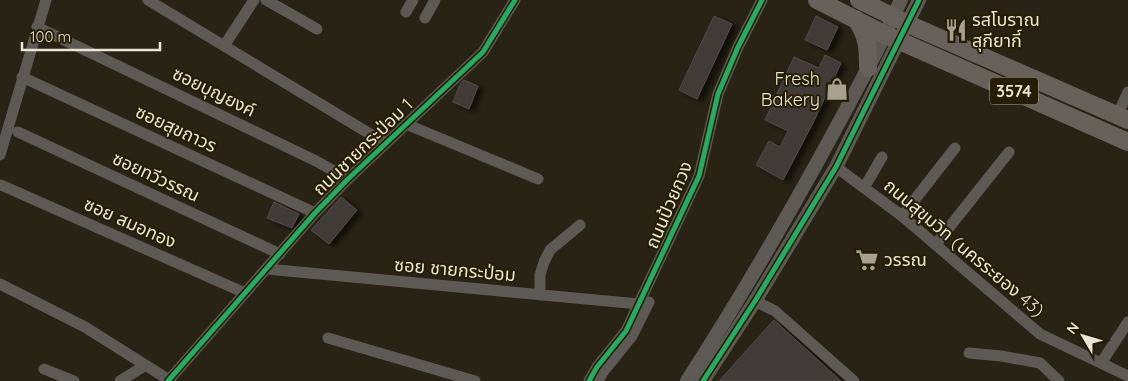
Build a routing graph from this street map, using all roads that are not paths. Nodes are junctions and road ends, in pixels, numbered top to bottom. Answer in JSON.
{"nodes":[{"id":1,"x":46,"y":0,"type":"edge"},
{"id":2,"x":148,"y":0,"type":"edge"},
{"id":3,"x":254,"y":0,"type":"edge"},
{"id":4,"x":266,"y":0,"type":"edge"},
{"id":5,"x":413,"y":0,"type":"edge"},
{"id":6,"x":435,"y":0,"type":"edge"},
{"id":7,"x":515,"y":0,"type":"edge"},
{"id":8,"x":762,"y":0,"type":"edge"},
{"id":9,"x":770,"y":0,"type":"edge"},
{"id":10,"x":817,"y":0,"type":"edge"},
{"id":11,"x":859,"y":0,"type":"edge"},
{"id":12,"x":902,"y":0,"type":"edge"},
{"id":13,"x":919,"y":0,"type":"edge"},
{"id":14,"x":406,"y":12,"type":"dead end"},
{"id":15,"x":425,"y":18,"type":"dead end"},
{"id":16,"x":856,"y":19,"type":"junction"},
{"id":17,"x":900,"y":20,"type":"junction"},
{"id":18,"x":38,"y":27,"type":"junction"},
{"id":19,"x":317,"y":29,"type":"dead end"},
{"id":20,"x":892,"y":38,"type":"junction"},
{"id":21,"x":224,"y":46,"type":"junction"},
{"id":22,"x":868,"y":68,"type":"junction"},
{"id":23,"x":22,"y":77,"type":"junction"},
{"id":24,"x":1128,"y":92,"type":"edge"},
{"id":25,"x":1123,"y":118,"type":"edge"},
{"id":26,"x":406,"y":124,"type":"junction"},
{"id":27,"x":18,"y":132,"type":"dead end"},
{"id":28,"x":1128,"y":142,"type":"edge"},
{"id":29,"x":385,"y":143,"type":"junction"},
{"id":30,"x":955,"y":148,"type":"dead end"},
{"id":31,"x":1009,"y":152,"type":"dead end"},
{"id":32,"x":0,"y":155,"type":"edge"},
{"id":33,"x":882,"y":157,"type":"dead end"},
{"id":34,"x":836,"y":166,"type":"junction"},
{"id":35,"x":348,"y":178,"type":"junction"},
{"id":36,"x":538,"y":179,"type":"dead end"},
{"id":37,"x":1,"y":185,"type":"edge"},
{"id":38,"x":864,"y":188,"type":"junction"},
{"id":39,"x":315,"y":213,"type":"junction"},
{"id":40,"x":902,"y":216,"type":"junction"},
{"id":41,"x":580,"y":225,"type":"dead end"},
{"id":42,"x":936,"y":244,"type":"junction"},
{"id":43,"x":280,"y":254,"type":"junction"},
{"id":44,"x":267,"y":268,"type":"junction"},
{"id":45,"x":0,"y":284,"type":"edge"},
{"id":46,"x":245,"y":293,"type":"junction"},
{"id":47,"x":540,"y":295,"type":"junction"},
{"id":48,"x":755,"y":301,"type":"junction"},
{"id":49,"x":639,"y":304,"type":"junction"},
{"id":50,"x":1128,"y":322,"type":"edge"},
{"id":51,"x":328,"y":338,"type":"dead end"},
{"id":52,"x":969,"y":353,"type":"dead end"},
{"id":53,"x":1101,"y":363,"type":"junction"},
{"id":54,"x":146,"y":366,"type":"junction"},
{"id":55,"x":44,"y":369,"type":"dead end"},
{"id":56,"x":1128,"y":376,"type":"edge"},
{"id":57,"x":168,"y":380,"type":"edge"},
{"id":58,"x":74,"y":381,"type":"edge"},
{"id":59,"x":120,"y":381,"type":"edge"},
{"id":60,"x":475,"y":381,"type":"edge"},
{"id":61,"x":588,"y":381,"type":"edge"},
{"id":62,"x":598,"y":381,"type":"edge"},
{"id":63,"x":687,"y":381,"type":"edge"},
{"id":64,"x":703,"y":381,"type":"edge"},
{"id":65,"x":854,"y":381,"type":"edge"},
{"id":66,"x":1059,"y":381,"type":"edge"}],
"edges":[{"from":1,"to":18,"type":"street"},
{"from":2,"to":21,"type":"street"},
{"from":3,"to":21,"type":"street"},
{"from":4,"to":19,"type":"street"},
{"from":5,"to":14,"type":"street"},
{"from":6,"to":15,"type":"street"},
{"from":7,"to":26,"type":"street","name":"ถนนชายกระป่อม 1"},
{"from":8,"to":49,"type":"street","name":"ถนนป้วยกวง"},
{"from":9,"to":62,"type":"street","name":"ถนนป้วยกวง"},
{"from":10,"to":16,"type":"main road","number":"3574"},
{"from":11,"to":17,"type":"main road","number":"3574"},
{"from":12,"to":17,"type":"street"},
{"from":13,"to":17,"type":"street"},
{"from":16,"to":20,"type":"main road","number":"3574"},
{"from":16,"to":22,"type":"main road"},
{"from":17,"to":20,"type":"street"},
{"from":17,"to":25,"type":"main road","number":"3574"},
{"from":18,"to":23,"type":"street"},
{"from":18,"to":35,"type":"street","name":"ซอยบุญยงค์"},
{"from":20,"to":22,"type":"street"},
{"from":20,"to":28,"type":"main road","number":"3574"},
{"from":20,"to":34,"type":"street"},
{"from":21,"to":29,"type":"street"},
{"from":22,"to":63,"type":"street"},
{"from":23,"to":32,"type":"street"},
{"from":23,"to":39,"type":"street","name":"ซอยสุขถาวร"},
{"from":24,"to":25,"type":"street"},
{"from":26,"to":29,"type":"street","name":"ถนนชายกระป่อม 1"},
{"from":26,"to":36,"type":"street"},
{"from":27,"to":43,"type":"street","name":"ซอยทวีวรรณ"},
{"from":29,"to":35,"type":"street","name":"ถนนชายกระป่อม 1"},
{"from":30,"to":40,"type":"street"},
{"from":31,"to":42,"type":"street"},
{"from":33,"to":38,"type":"street"},
{"from":34,"to":38,"type":"street","name":"ถนนสุขุมวิท (นครระยอง 43)"},
{"from":34,"to":48,"type":"street"},
{"from":35,"to":39,"type":"street","name":"ถนนชายกระป่อม 1"},
{"from":37,"to":46,"type":"street","name":"ซอย สมอทอง"},
{"from":38,"to":40,"type":"street","name":"ถนนสุขุมวิท (นครระยอง 43)"},
{"from":39,"to":43,"type":"street","name":"ถนนชายกระป่อม 1"},
{"from":40,"to":42,"type":"street","name":"ถนนสุขุมวิท (นครระยอง 43)"},
{"from":41,"to":47,"type":"street"},
{"from":42,"to":53,"type":"street","name":"ถนนสุขุมวิท (นครระยอง 43)"},
{"from":43,"to":44,"type":"street","name":"ถนนชายกระป่อม 1"},
{"from":44,"to":46,"type":"street","name":"ถนนชายกระป่อม 1"},
{"from":44,"to":47,"type":"street","name":"ซอย ชายกระป่อม"},
{"from":45,"to":54,"type":"street"},
{"from":46,"to":57,"type":"street","name":"ถนนชายกระป่อม 1"},
{"from":47,"to":49,"type":"street","name":"ซอย ชายกระป่อม"},
{"from":48,"to":64,"type":"street"},
{"from":48,"to":65,"type":"street"},
{"from":49,"to":61,"type":"street","name":"ถนนป้วยกวง"},
{"from":50,"to":53,"type":"street"},
{"from":51,"to":60,"type":"street"},
{"from":52,"to":66,"type":"street"},
{"from":53,"to":56,"type":"street","name":"ถนนสุขุมวิท (นครระยอง 43)"},
{"from":54,"to":57,"type":"street"},
{"from":54,"to":59,"type":"street"},
{"from":55,"to":58,"type":"street"}]}
